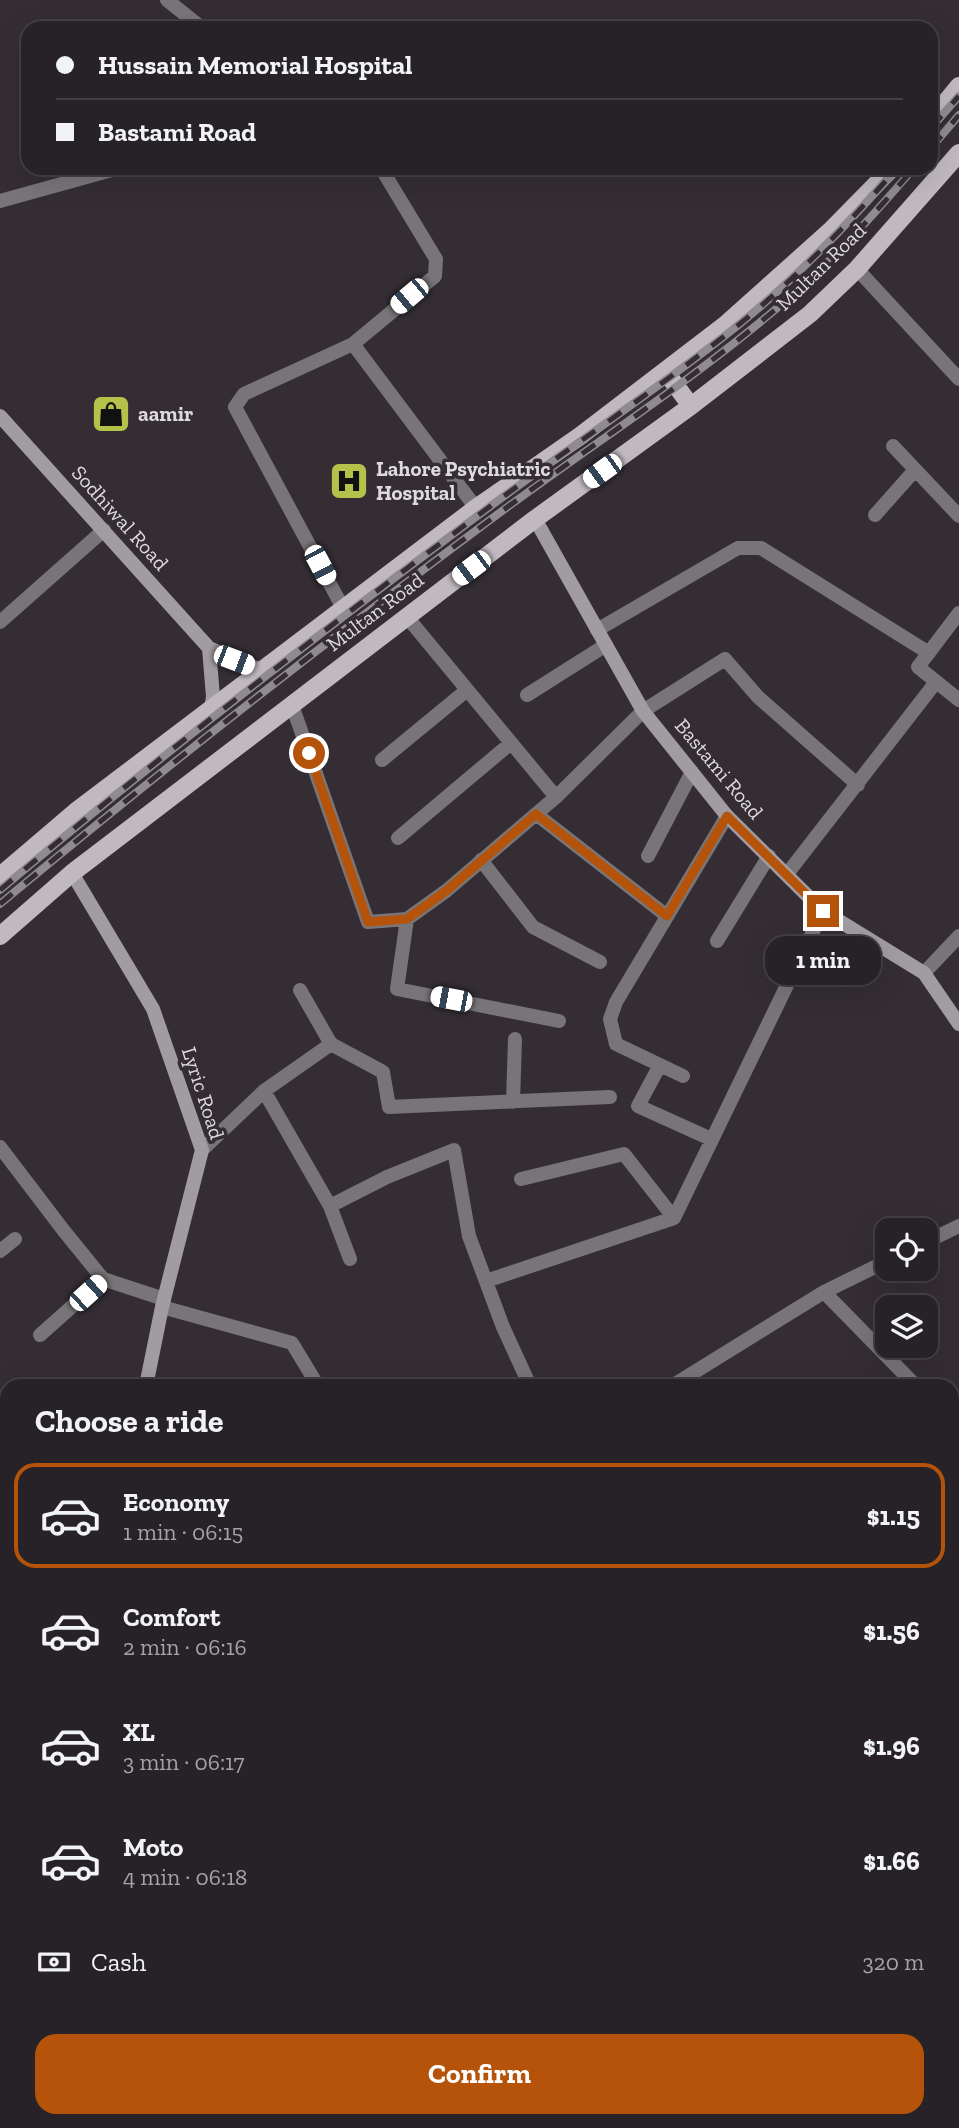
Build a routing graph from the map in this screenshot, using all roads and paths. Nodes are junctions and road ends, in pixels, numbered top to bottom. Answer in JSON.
{"nodes":[{"id":1,"x":167,"y":0,"type":"edge"},
{"id":2,"x":193,"y":21,"type":"edge"},
{"id":3,"x":959,"y":86,"type":"edge"},
{"id":4,"x":938,"y":112,"type":"edge"},
{"id":5,"x":959,"y":153,"type":"edge"},
{"id":6,"x":94,"y":175,"type":"edge"},
{"id":7,"x":385,"y":175,"type":"edge"},
{"id":8,"x":885,"y":175,"type":"edge"},
{"id":9,"x":0,"y":201,"type":"edge"},
{"id":10,"x":857,"y":269,"type":"junction"},
{"id":11,"x":353,"y":344,"type":"junction"},
{"id":12,"x":665,"y":371,"type":"junction"},
{"id":13,"x":959,"y":379,"type":"edge"},
{"id":14,"x":691,"y":406,"type":"junction"},
{"id":15,"x":0,"y":416,"type":"edge"},
{"id":16,"x":892,"y":446,"type":"dead end"},
{"id":17,"x":915,"y":470,"type":"junction"},
{"id":18,"x":476,"y":508,"type":"junction"},
{"id":19,"x":875,"y":515,"type":"dead end"},
{"id":20,"x":959,"y":516,"type":"edge"},
{"id":21,"x":535,"y":519,"type":"junction"},
{"id":22,"x":104,"y":530,"type":"junction"},
{"id":23,"x":344,"y":610,"type":"junction"},
{"id":24,"x":959,"y":613,"type":"edge"},
{"id":25,"x":407,"y":617,"type":"junction"},
{"id":26,"x":0,"y":622,"type":"edge"},
{"id":27,"x":597,"y":630,"type":"junction"},
{"id":28,"x":606,"y":645,"type":"junction"},
{"id":29,"x":209,"y":648,"type":"junction"},
{"id":30,"x":929,"y":653,"type":"junction"},
{"id":31,"x":264,"y":669,"type":"junction"},
{"id":32,"x":936,"y":682,"type":"junction"},
{"id":33,"x":467,"y":690,"type":"junction"},
{"id":34,"x":527,"y":695,"type":"dead end"},
{"id":35,"x":959,"y":700,"type":"edge"},
{"id":36,"x":292,"y":705,"type":"junction"},
{"id":37,"x":211,"y":709,"type":"junction"},
{"id":38,"x":643,"y":710,"type":"junction"},
{"id":39,"x":511,"y":743,"type":"junction"},
{"id":40,"x":382,"y":760,"type":"dead end"},
{"id":41,"x":692,"y":772,"type":"junction"},
{"id":42,"x":858,"y":785,"type":"junction"},
{"id":43,"x":556,"y":797,"type":"junction"},
{"id":44,"x":536,"y":814,"type":"junction"},
{"id":45,"x":727,"y":816,"type":"junction"},
{"id":46,"x":398,"y":838,"type":"dead end"},
{"id":47,"x":648,"y":856,"type":"dead end"},
{"id":48,"x":769,"y":856,"type":"junction"},
{"id":49,"x":481,"y":860,"type":"junction"},
{"id":50,"x":72,"y":873,"type":"junction"},
{"id":51,"x":787,"y":874,"type":"junction"},
{"id":52,"x":0,"y":876,"type":"edge"},
{"id":53,"x":823,"y":911,"type":"junction"},
{"id":54,"x":667,"y":916,"type":"junction"},
{"id":55,"x":407,"y":919,"type":"junction"},
{"id":56,"x":0,"y":936,"type":"edge"},
{"id":57,"x":959,"y":936,"type":"edge"},
{"id":58,"x":718,"y":941,"type":"dead end"},
{"id":59,"x":600,"y":962,"type":"dead end"},
{"id":60,"x":924,"y":973,"type":"junction"},
{"id":61,"x":300,"y":990,"type":"dead end"},
{"id":62,"x":559,"y":1021,"type":"dead end"},
{"id":63,"x":959,"y":1024,"type":"edge"},
{"id":64,"x":515,"y":1039,"type":"dead end"},
{"id":65,"x":331,"y":1044,"type":"junction"},
{"id":66,"x":660,"y":1065,"type":"junction"},
{"id":67,"x":682,"y":1076,"type":"dead end"},
{"id":68,"x":264,"y":1091,"type":"junction"},
{"id":69,"x":610,"y":1097,"type":"dead end"},
{"id":70,"x":513,"y":1102,"type":"junction"},
{"id":71,"x":711,"y":1139,"type":"junction"},
{"id":72,"x":0,"y":1147,"type":"edge"},
{"id":73,"x":202,"y":1150,"type":"junction"},
{"id":74,"x":521,"y":1179,"type":"dead end"},
{"id":75,"x":330,"y":1206,"type":"junction"},
{"id":76,"x":674,"y":1218,"type":"junction"},
{"id":77,"x":959,"y":1226,"type":"edge"},
{"id":78,"x":938,"y":1236,"type":"edge"},
{"id":79,"x":15,"y":1239,"type":"dead end"},
{"id":80,"x":0,"y":1251,"type":"edge"},
{"id":81,"x":350,"y":1259,"type":"dead end"},
{"id":82,"x":875,"y":1267,"type":"edge"},
{"id":83,"x":103,"y":1279,"type":"junction"},
{"id":84,"x":486,"y":1281,"type":"junction"},
{"id":85,"x":824,"y":1292,"type":"junction"},
{"id":86,"x":163,"y":1303,"type":"junction"},
{"id":87,"x":40,"y":1335,"type":"dead end"},
{"id":88,"x":147,"y":1379,"type":"edge"},
{"id":89,"x":314,"y":1379,"type":"edge"},
{"id":90,"x":527,"y":1379,"type":"edge"},
{"id":91,"x":683,"y":1379,"type":"edge"},
{"id":92,"x":909,"y":1379,"type":"edge"}],
"edges":[{"from":1,"to":2,"type":"street"},
{"from":3,"to":4,"type":"main road"},
{"from":5,"to":10,"type":"main road","name":"Multan Road"},
{"from":6,"to":9,"type":"street"},
{"from":7,"to":11,"type":"street"},
{"from":8,"to":12,"type":"main road","name":"Multan Road"},
{"from":10,"to":13,"type":"street"},
{"from":10,"to":14,"type":"main road","name":"Multan Road"},
{"from":11,"to":18,"type":"street"},
{"from":11,"to":23,"type":"street"},
{"from":12,"to":14,"type":"main road"},
{"from":12,"to":18,"type":"main road","name":"Multan Road"},
{"from":14,"to":21,"type":"main road","name":"Multan Road"},
{"from":15,"to":22,"type":"street","name":"Sodhiwal Road"},
{"from":16,"to":17,"type":"street"},
{"from":17,"to":19,"type":"street"},
{"from":17,"to":20,"type":"street"},
{"from":18,"to":23,"type":"main road","name":"Multan Road"},
{"from":21,"to":25,"type":"main road","name":"Multan Road"},
{"from":21,"to":27,"type":"street","name":"Bastami Road"},
{"from":22,"to":26,"type":"street"},
{"from":22,"to":29,"type":"street","name":"Sodhiwal Road"},
{"from":23,"to":31,"type":"main road","name":"Multan Road"},
{"from":24,"to":30,"type":"street"},
{"from":25,"to":33,"type":"street"},
{"from":25,"to":36,"type":"main road","name":"Multan Road"},
{"from":27,"to":28,"type":"street","name":"Bastami Road"},
{"from":27,"to":30,"type":"street"},
{"from":28,"to":34,"type":"street"},
{"from":28,"to":38,"type":"street","name":"Bastami Road"},
{"from":29,"to":31,"type":"street","name":"Sodhiwal Road"},
{"from":29,"to":37,"type":"street"},
{"from":30,"to":32,"type":"street"},
{"from":31,"to":37,"type":"main road","name":"Multan Road"},
{"from":32,"to":35,"type":"street"},
{"from":32,"to":42,"type":"street"},
{"from":33,"to":39,"type":"street"},
{"from":33,"to":40,"type":"street"},
{"from":36,"to":50,"type":"main road","name":"Multan Road"},
{"from":36,"to":55,"type":"street"},
{"from":37,"to":52,"type":"main road","name":"Multan Road"},
{"from":38,"to":41,"type":"street","name":"Bastami Road"},
{"from":38,"to":42,"type":"street"},
{"from":38,"to":43,"type":"street"},
{"from":39,"to":43,"type":"street"},
{"from":39,"to":46,"type":"street"},
{"from":41,"to":45,"type":"street","name":"Bastami Road"},
{"from":41,"to":47,"type":"street"},
{"from":42,"to":51,"type":"street"},
{"from":43,"to":44,"type":"street"},
{"from":44,"to":49,"type":"street"},
{"from":44,"to":54,"type":"street"},
{"from":45,"to":48,"type":"street","name":"Bastami Road"},
{"from":45,"to":54,"type":"street"},
{"from":48,"to":51,"type":"street","name":"Bastami Road"},
{"from":48,"to":58,"type":"street"},
{"from":49,"to":55,"type":"street"},
{"from":49,"to":59,"type":"street"},
{"from":50,"to":56,"type":"main road","name":"Multan Road"},
{"from":50,"to":73,"type":"street","name":"Lyric Road"},
{"from":51,"to":53,"type":"street","name":"Bastami Road"},
{"from":53,"to":60,"type":"street","name":"Bastami Road"},
{"from":53,"to":71,"type":"street"},
{"from":54,"to":66,"type":"street"},
{"from":55,"to":62,"type":"street"},
{"from":57,"to":60,"type":"street"},
{"from":60,"to":63,"type":"street","name":"Bastami Road"},
{"from":61,"to":65,"type":"street"},
{"from":64,"to":70,"type":"street"},
{"from":65,"to":68,"type":"street"},
{"from":65,"to":70,"type":"street"},
{"from":66,"to":67,"type":"street"},
{"from":66,"to":71,"type":"street"},
{"from":68,"to":73,"type":"street"},
{"from":68,"to":75,"type":"street"},
{"from":69,"to":70,"type":"street"},
{"from":71,"to":76,"type":"street"},
{"from":72,"to":83,"type":"street"},
{"from":73,"to":86,"type":"street","name":"Lyric Road"},
{"from":74,"to":76,"type":"street"},
{"from":75,"to":81,"type":"street"},
{"from":75,"to":84,"type":"street"},
{"from":76,"to":84,"type":"street"},
{"from":77,"to":78,"type":"street"},
{"from":79,"to":80,"type":"street"},
{"from":82,"to":85,"type":"street"},
{"from":83,"to":86,"type":"street"},
{"from":83,"to":87,"type":"street"},
{"from":84,"to":90,"type":"street"},
{"from":85,"to":91,"type":"street"},
{"from":85,"to":92,"type":"street"},
{"from":86,"to":88,"type":"street","name":"Lyric Road"},
{"from":86,"to":89,"type":"street"}]}
